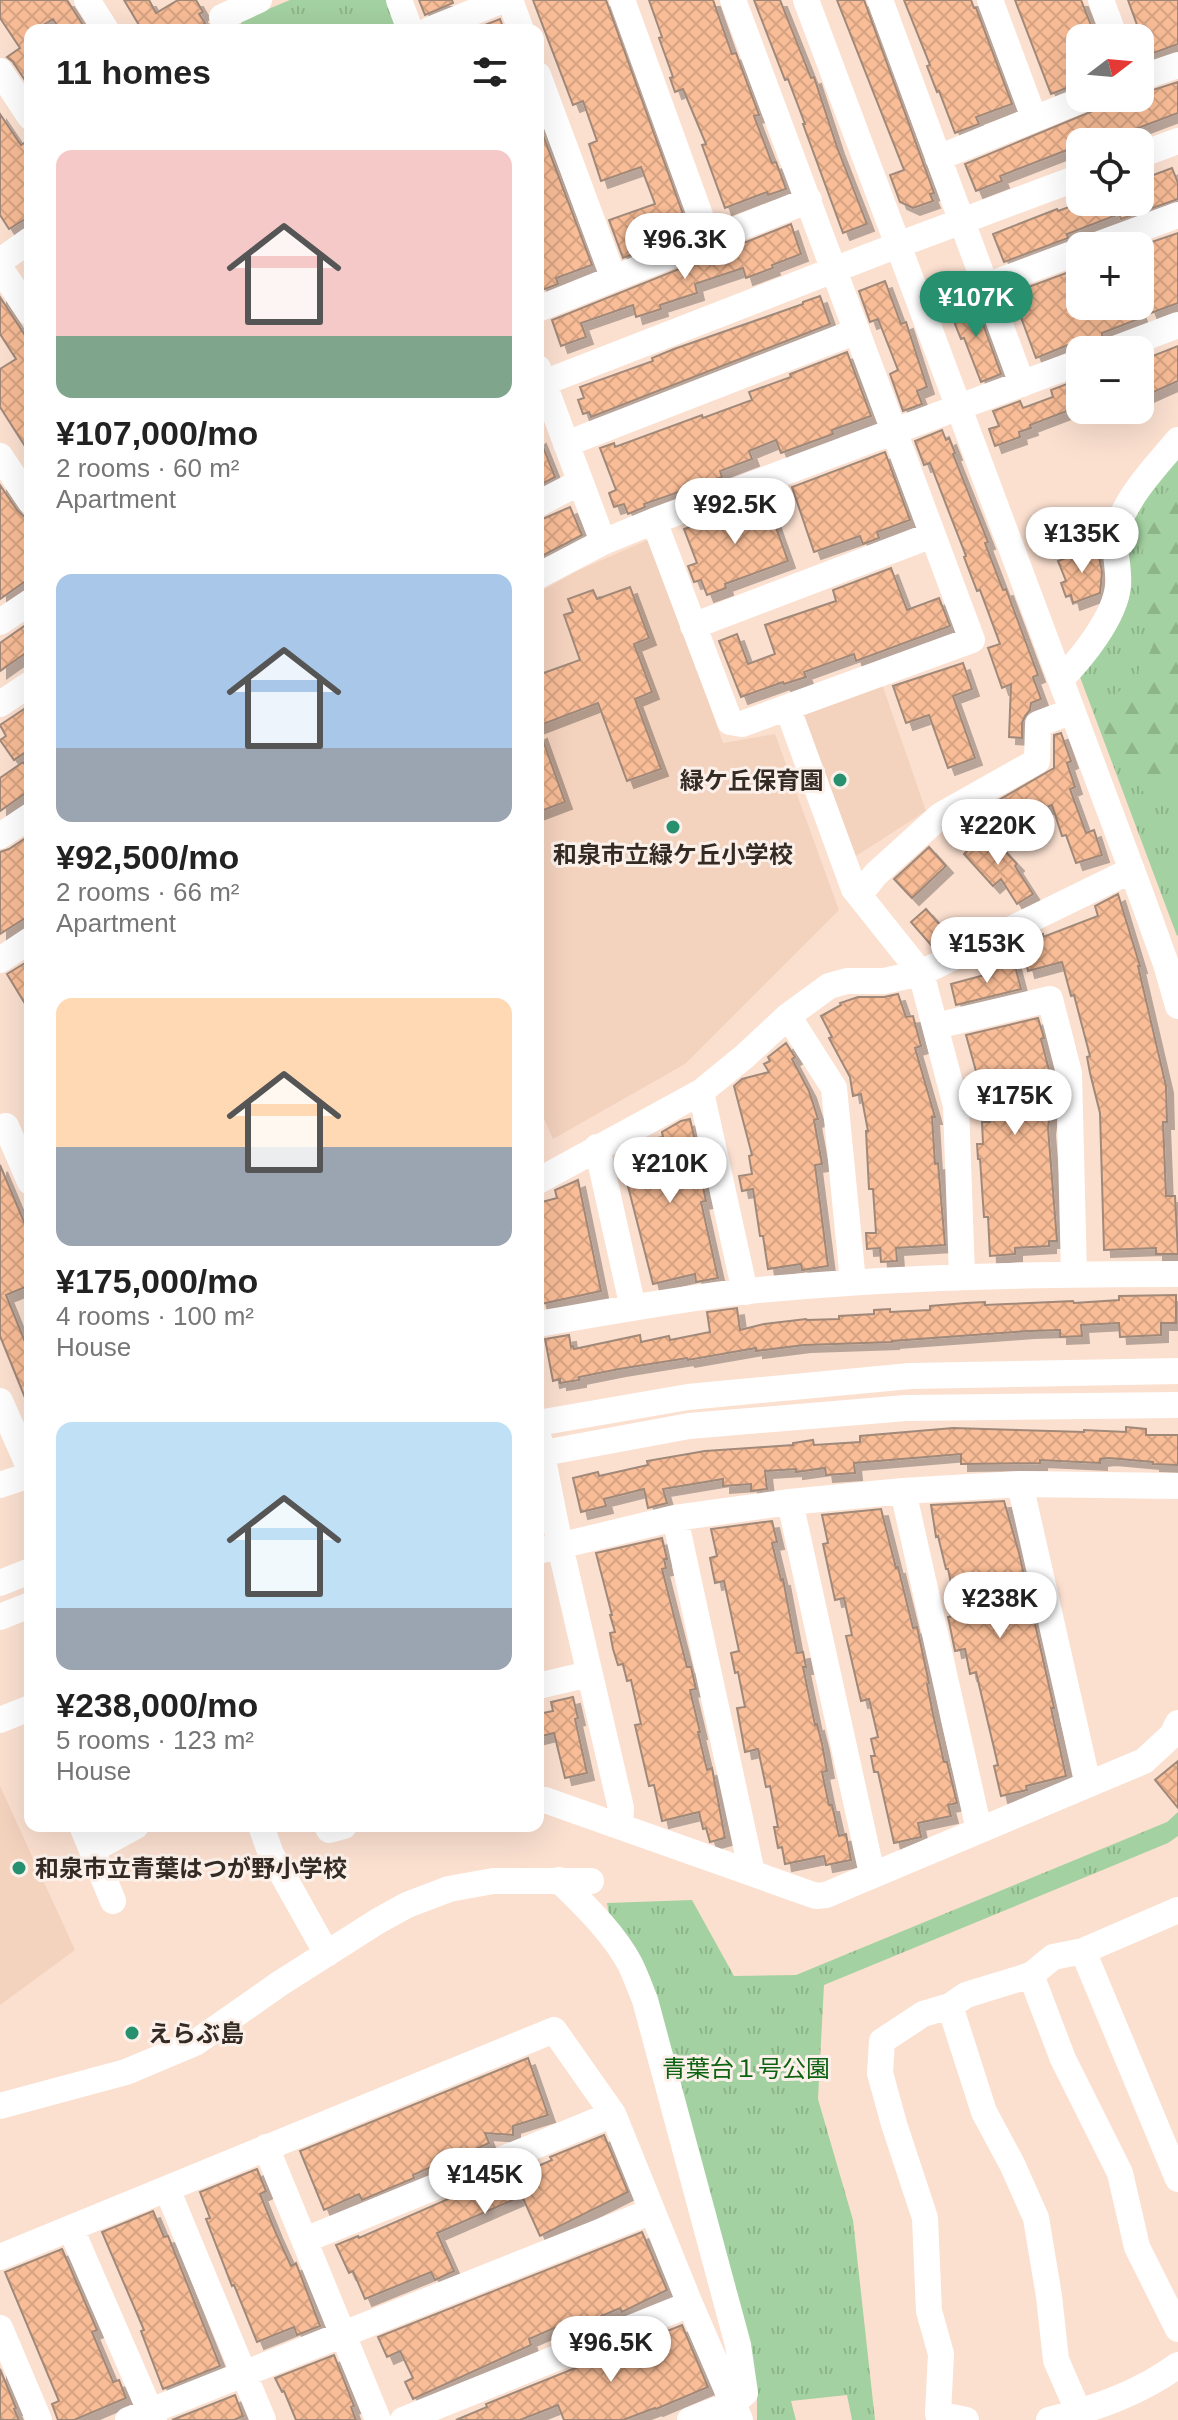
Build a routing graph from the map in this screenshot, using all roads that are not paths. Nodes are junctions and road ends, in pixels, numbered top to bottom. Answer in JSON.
{"nodes":[{"id":1,"x":87,"y":0,"type":"edge"},
{"id":2,"x":259,"y":0,"type":"edge"},
{"id":3,"x":399,"y":0,"type":"edge"},
{"id":4,"x":503,"y":0,"type":"edge"},
{"id":5,"x":510,"y":0,"type":"edge"},
{"id":6,"x":622,"y":0,"type":"edge"},
{"id":7,"x":733,"y":0,"type":"edge"},
{"id":8,"x":806,"y":0,"type":"edge"},
{"id":9,"x":880,"y":0,"type":"edge"},
{"id":10,"x":990,"y":0,"type":"edge"},
{"id":11,"x":1101,"y":0,"type":"edge"},
{"id":12,"x":221,"y":16,"type":"edge"},
{"id":13,"x":102,"y":24,"type":"edge"},
{"id":14,"x":408,"y":24,"type":"edge"},
{"id":15,"x":444,"y":24,"type":"edge"},
{"id":16,"x":519,"y":24,"type":"edge"},
{"id":17,"x":1110,"y":24,"type":"edge"},
{"id":18,"x":1178,"y":65,"type":"edge"},
{"id":19,"x":0,"y":71,"type":"edge"},
{"id":20,"x":1154,"y":73,"type":"edge"},
{"id":21,"x":544,"y":91,"type":"edge"},
{"id":22,"x":1066,"y":106,"type":"edge"},
{"id":23,"x":24,"y":108,"type":"edge"},
{"id":24,"x":1034,"y":118,"type":"junction"},
{"id":25,"x":1178,"y":141,"type":"edge"},
{"id":26,"x":1154,"y":150,"type":"edge"},
{"id":27,"x":938,"y":158,"type":"junction"},
{"id":28,"x":1066,"y":182,"type":"edge"},
{"id":29,"x":809,"y":200,"type":"junction"},
{"id":30,"x":1178,"y":215,"type":"edge"},
{"id":31,"x":961,"y":221,"type":"junction"},
{"id":32,"x":1132,"y":232,"type":"edge"},
{"id":33,"x":709,"y":240,"type":"junction"},
{"id":34,"x":24,"y":244,"type":"edge"},
{"id":35,"x":898,"y":245,"type":"junction"},
{"id":36,"x":1066,"y":256,"type":"edge"},
{"id":37,"x":0,"y":261,"type":"edge"},
{"id":38,"x":0,"y":268,"type":"edge"},
{"id":39,"x":834,"y":268,"type":"junction"},
{"id":40,"x":613,"y":277,"type":"junction"},
{"id":41,"x":986,"y":286,"type":"junction"},
{"id":42,"x":24,"y":304,"type":"edge"},
{"id":43,"x":544,"y":306,"type":"edge"},
{"id":44,"x":1178,"y":325,"type":"edge"},
{"id":45,"x":857,"y":331,"type":"junction"},
{"id":46,"x":1149,"y":336,"type":"edge"},
{"id":47,"x":1066,"y":367,"type":"edge"},
{"id":48,"x":544,"y":377,"type":"edge"},
{"id":49,"x":1022,"y":384,"type":"junction"},
{"id":50,"x":544,"y":388,"type":"edge"},
{"id":51,"x":958,"y":407,"type":"junction"},
{"id":52,"x":893,"y":432,"type":"junction"},
{"id":53,"x":1178,"y":440,"type":"edge"},
{"id":54,"x":566,"y":444,"type":"junction"},
{"id":55,"x":0,"y":456,"type":"edge"},
{"id":56,"x":580,"y":482,"type":"junction"},
{"id":57,"x":24,"y":492,"type":"edge"},
{"id":58,"x":544,"y":501,"type":"edge"},
{"id":59,"x":654,"y":521,"type":"junction"},
{"id":60,"x":932,"y":535,"type":"junction"},
{"id":61,"x":603,"y":542,"type":"junction"},
{"id":62,"x":544,"y":573,"type":"edge"},
{"id":63,"x":24,"y":606,"type":"edge"},
{"id":64,"x":0,"y":622,"type":"edge"},
{"id":65,"x":693,"y":626,"type":"junction"},
{"id":66,"x":1061,"y":679,"type":"junction"},
{"id":67,"x":24,"y":688,"type":"edge"},
{"id":68,"x":0,"y":704,"type":"edge"},
{"id":69,"x":788,"y":709,"type":"junction"},
{"id":70,"x":1072,"y":711,"type":"junction"},
{"id":71,"x":24,"y":820,"type":"edge"},
{"id":72,"x":0,"y":836,"type":"edge"},
{"id":73,"x":1132,"y":870,"type":"junction"},
{"id":74,"x":859,"y":895,"type":"junction"},
{"id":75,"x":24,"y":944,"type":"edge"},
{"id":76,"x":0,"y":960,"type":"edge"},
{"id":77,"x":921,"y":973,"type":"junction"},
{"id":78,"x":1178,"y":1006,"type":"edge"},
{"id":79,"x":788,"y":1016,"type":"junction"},
{"id":80,"x":936,"y":1026,"type":"junction"},
{"id":81,"x":701,"y":1092,"type":"junction"},
{"id":82,"x":12,"y":1123,"type":"edge"},
{"id":83,"x":597,"y":1147,"type":"junction"},
{"id":84,"x":24,"y":1162,"type":"edge"},
{"id":85,"x":544,"y":1178,"type":"edge"},
{"id":86,"x":1074,"y":1274,"type":"junction"},
{"id":87,"x":1178,"y":1274,"type":"edge"},
{"id":88,"x":962,"y":1275,"type":"junction"},
{"id":89,"x":853,"y":1282,"type":"junction"},
{"id":90,"x":745,"y":1292,"type":"junction"},
{"id":91,"x":633,"y":1308,"type":"junction"},
{"id":92,"x":544,"y":1323,"type":"edge"},
{"id":93,"x":1178,"y":1371,"type":"edge"},
{"id":94,"x":0,"y":1401,"type":"edge"},
{"id":95,"x":1178,"y":1405,"type":"edge"},
{"id":96,"x":544,"y":1422,"type":"edge"},
{"id":97,"x":544,"y":1445,"type":"edge"},
{"id":98,"x":24,"y":1455,"type":"edge"},
{"id":99,"x":24,"y":1477,"type":"edge"},
{"id":100,"x":1020,"y":1484,"type":"junction"},
{"id":101,"x":0,"y":1485,"type":"edge"},
{"id":102,"x":1178,"y":1486,"type":"edge"},
{"id":103,"x":903,"y":1491,"type":"junction"},
{"id":104,"x":544,"y":1497,"type":"edge"},
{"id":105,"x":790,"y":1502,"type":"junction"},
{"id":106,"x":675,"y":1518,"type":"junction"},
{"id":107,"x":549,"y":1548,"type":"edge"},
{"id":108,"x":24,"y":1573,"type":"edge"},
{"id":109,"x":0,"y":1583,"type":"edge"},
{"id":110,"x":24,"y":1607,"type":"edge"},
{"id":111,"x":0,"y":1617,"type":"edge"},
{"id":112,"x":589,"y":1674,"type":"junction"},
{"id":113,"x":544,"y":1685,"type":"edge"},
{"id":114,"x":24,"y":1710,"type":"edge"},
{"id":115,"x":0,"y":1720,"type":"edge"},
{"id":116,"x":1178,"y":1723,"type":"edge"},
{"id":117,"x":1088,"y":1784,"type":"junction"},
{"id":118,"x":544,"y":1800,"type":"edge"},
{"id":119,"x":620,"y":1826,"type":"junction"},
{"id":120,"x":979,"y":1830,"type":"junction"},
{"id":121,"x":112,"y":1832,"type":"edge"},
{"id":122,"x":263,"y":1832,"type":"edge"},
{"id":123,"x":87,"y":1838,"type":"edge"},
{"id":124,"x":752,"y":1873,"type":"junction"},
{"id":125,"x":872,"y":1874,"type":"junction"},
{"id":126,"x":559,"y":1880,"type":"junction"},
{"id":127,"x":591,"y":1881,"type":"dead end"},
{"id":128,"x":113,"y":1901,"type":"dead end"},
{"id":129,"x":1175,"y":1918,"type":"edge"},
{"id":130,"x":1083,"y":1951,"type":"junction"},
{"id":131,"x":327,"y":1954,"type":"junction"},
{"id":132,"x":1031,"y":1975,"type":"junction"},
{"id":133,"x":950,"y":2006,"type":"junction"},
{"id":134,"x":0,"y":2106,"type":"edge"},
{"id":135,"x":613,"y":2114,"type":"junction"},
{"id":136,"x":266,"y":2147,"type":"junction"},
{"id":137,"x":1178,"y":2179,"type":"edge"},
{"id":138,"x":167,"y":2189,"type":"junction"},
{"id":139,"x":652,"y":2211,"type":"junction"},
{"id":140,"x":71,"y":2229,"type":"junction"},
{"id":141,"x":305,"y":2240,"type":"junction"},
{"id":142,"x":0,"y":2257,"type":"edge"},
{"id":143,"x":690,"y":2304,"type":"junction"},
{"id":144,"x":0,"y":2328,"type":"edge"},
{"id":145,"x":1178,"y":2329,"type":"edge"},
{"id":146,"x":343,"y":2335,"type":"junction"},
{"id":147,"x":1178,"y":2365,"type":"edge"},
{"id":148,"x":244,"y":2373,"type":"junction"},
{"id":149,"x":737,"y":2411,"type":"edge"},
{"id":150,"x":1079,"y":2413,"type":"junction"},
{"id":151,"x":144,"y":2417,"type":"edge"},
{"id":152,"x":39,"y":2420,"type":"edge"},
{"id":153,"x":263,"y":2420,"type":"edge"},
{"id":154,"x":378,"y":2420,"type":"edge"},
{"id":155,"x":403,"y":2420,"type":"edge"},
{"id":156,"x":690,"y":2420,"type":"edge"},
{"id":157,"x":966,"y":2420,"type":"edge"},
{"id":158,"x":1049,"y":2420,"type":"edge"}],
"edges":[{"from":1,"to":13,"type":"street"},
{"from":2,"to":12,"type":"street"},
{"from":3,"to":14,"type":"street"},
{"from":4,"to":15,"type":"street"},
{"from":5,"to":16,"type":"street"},
{"from":6,"to":33,"type":"street"},
{"from":7,"to":29,"type":"street"},
{"from":8,"to":35,"type":"street"},
{"from":9,"to":27,"type":"street"},
{"from":10,"to":24,"type":"street"},
{"from":11,"to":17,"type":"street"},
{"from":18,"to":20,"type":"street"},
{"from":19,"to":23,"type":"street"},
{"from":21,"to":40,"type":"street"},
{"from":22,"to":24,"type":"street"},
{"from":24,"to":27,"type":"street"},
{"from":25,"to":26,"type":"street"},
{"from":27,"to":31,"type":"street"},
{"from":28,"to":31,"type":"street"},
{"from":29,"to":33,"type":"street"},
{"from":29,"to":39,"type":"street"},
{"from":30,"to":32,"type":"street"},
{"from":31,"to":35,"type":"street"},
{"from":31,"to":41,"type":"street"},
{"from":33,"to":40,"type":"street"},
{"from":34,"to":37,"type":"street"},
{"from":35,"to":39,"type":"street"},
{"from":35,"to":51,"type":"street"},
{"from":36,"to":41,"type":"street"},
{"from":38,"to":42,"type":"street"},
{"from":39,"to":45,"type":"street"},
{"from":39,"to":48,"type":"street"},
{"from":40,"to":43,"type":"street"},
{"from":41,"to":49,"type":"street"},
{"from":44,"to":46,"type":"street"},
{"from":45,"to":52,"type":"street"},
{"from":45,"to":54,"type":"street"},
{"from":47,"to":49,"type":"street"},
{"from":49,"to":51,"type":"street"},
{"from":50,"to":54,"type":"street"},
{"from":51,"to":52,"type":"street"},
{"from":51,"to":66,"type":"street"},
{"from":52,"to":59,"type":"street"},
{"from":52,"to":60,"type":"street"},
{"from":53,"to":66,"type":"street"},
{"from":54,"to":56,"type":"street"},
{"from":55,"to":57,"type":"street"},
{"from":56,"to":58,"type":"street"},
{"from":56,"to":61,"type":"street"},
{"from":59,"to":61,"type":"street"},
{"from":59,"to":65,"type":"street"},
{"from":60,"to":65,"type":"street"},
{"from":60,"to":69,"type":"street"},
{"from":61,"to":62,"type":"street"},
{"from":63,"to":64,"type":"street"},
{"from":65,"to":69,"type":"street"},
{"from":66,"to":70,"type":"street"},
{"from":67,"to":68,"type":"street"},
{"from":69,"to":74,"type":"street"},
{"from":70,"to":73,"type":"street"},
{"from":70,"to":74,"type":"street"},
{"from":71,"to":72,"type":"street"},
{"from":73,"to":77,"type":"street"},
{"from":73,"to":78,"type":"street"},
{"from":74,"to":77,"type":"street"},
{"from":75,"to":76,"type":"street"},
{"from":77,"to":79,"type":"street"},
{"from":77,"to":80,"type":"street"},
{"from":79,"to":81,"type":"street"},
{"from":79,"to":89,"type":"street"},
{"from":80,"to":86,"type":"street"},
{"from":80,"to":88,"type":"street"},
{"from":81,"to":83,"type":"street"},
{"from":81,"to":90,"type":"street"},
{"from":82,"to":84,"type":"street"},
{"from":83,"to":85,"type":"street"},
{"from":83,"to":91,"type":"street"},
{"from":86,"to":87,"type":"street"},
{"from":86,"to":88,"type":"street"},
{"from":88,"to":89,"type":"street"},
{"from":89,"to":90,"type":"street"},
{"from":90,"to":91,"type":"street"},
{"from":91,"to":92,"type":"street"},
{"from":93,"to":96,"type":"street"},
{"from":94,"to":98,"type":"street"},
{"from":95,"to":97,"type":"street"},
{"from":99,"to":101,"type":"street"},
{"from":100,"to":102,"type":"street"},
{"from":100,"to":103,"type":"street"},
{"from":100,"to":117,"type":"street"},
{"from":103,"to":105,"type":"street"},
{"from":103,"to":120,"type":"street"},
{"from":104,"to":107,"type":"street"},
{"from":105,"to":106,"type":"street"},
{"from":105,"to":125,"type":"street"},
{"from":106,"to":107,"type":"street"},
{"from":106,"to":124,"type":"street"},
{"from":107,"to":112,"type":"street"},
{"from":108,"to":109,"type":"street"},
{"from":110,"to":111,"type":"street"},
{"from":112,"to":113,"type":"street"},
{"from":112,"to":119,"type":"street"},
{"from":114,"to":115,"type":"street"},
{"from":116,"to":117,"type":"street"},
{"from":117,"to":120,"type":"street"},
{"from":118,"to":119,"type":"street"},
{"from":119,"to":124,"type":"street"},
{"from":120,"to":125,"type":"street"},
{"from":121,"to":123,"type":"street"},
{"from":122,"to":131,"type":"street"},
{"from":123,"to":128,"type":"street"},
{"from":124,"to":125,"type":"street"},
{"from":126,"to":127,"type":"street"},
{"from":126,"to":131,"type":"street"},
{"from":126,"to":149,"type":"street"},
{"from":129,"to":130,"type":"street"},
{"from":130,"to":132,"type":"street"},
{"from":130,"to":137,"type":"street"},
{"from":131,"to":134,"type":"street"},
{"from":132,"to":133,"type":"street"},
{"from":132,"to":145,"type":"street"},
{"from":133,"to":150,"type":"street"},
{"from":133,"to":157,"type":"street"},
{"from":135,"to":136,"type":"street"},
{"from":135,"to":139,"type":"street"},
{"from":135,"to":141,"type":"street"},
{"from":136,"to":138,"type":"street"},
{"from":136,"to":141,"type":"street"},
{"from":138,"to":140,"type":"street"},
{"from":138,"to":148,"type":"street"},
{"from":139,"to":143,"type":"street"},
{"from":139,"to":146,"type":"street"},
{"from":140,"to":142,"type":"street"},
{"from":140,"to":151,"type":"street"},
{"from":141,"to":146,"type":"street"},
{"from":143,"to":149,"type":"street"},
{"from":143,"to":155,"type":"street"},
{"from":144,"to":152,"type":"street"},
{"from":146,"to":148,"type":"street"},
{"from":146,"to":154,"type":"street"},
{"from":147,"to":150,"type":"street"},
{"from":148,"to":151,"type":"street"},
{"from":148,"to":153,"type":"street"},
{"from":149,"to":156,"type":"street"},
{"from":150,"to":158,"type":"street"}]}
